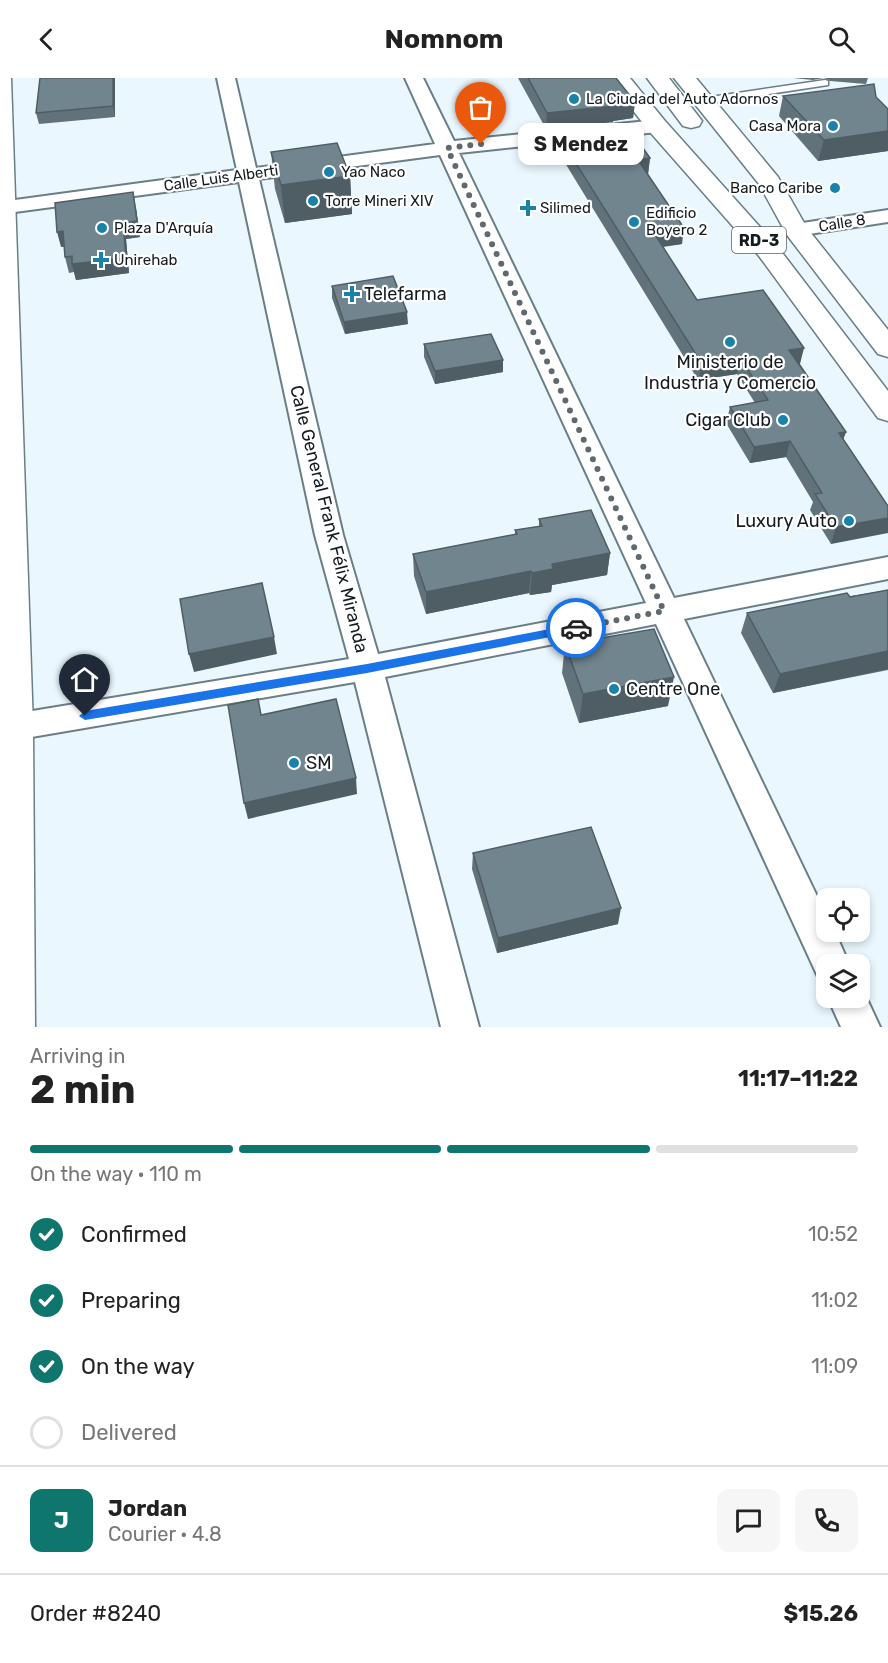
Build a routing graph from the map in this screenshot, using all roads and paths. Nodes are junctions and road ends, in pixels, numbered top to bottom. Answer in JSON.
{"nodes":[{"id":1,"x":0,"y":78,"type":"edge"},
{"id":2,"x":226,"y":78,"type":"edge"},
{"id":3,"x":414,"y":78,"type":"edge"},
{"id":4,"x":619,"y":78,"type":"edge"},
{"id":5,"x":658,"y":78,"type":"edge"},
{"id":6,"x":685,"y":78,"type":"edge"},
{"id":7,"x":825,"y":83,"type":"dead end"},
{"id":8,"x":704,"y":101,"type":"junction"},
{"id":9,"x":657,"y":126,"type":"junction"},
{"id":10,"x":447,"y":148,"type":"junction"},
{"id":11,"x":248,"y":174,"type":"junction"},
{"id":12,"x":1,"y":208,"type":"edge"},
{"id":13,"x":888,"y":216,"type":"edge"},
{"id":14,"x":796,"y":230,"type":"junction"},
{"id":15,"x":888,"y":348,"type":"edge"},
{"id":16,"x":888,"y":411,"type":"edge"},
{"id":17,"x":888,"y":568,"type":"edge"},
{"id":18,"x":664,"y":611,"type":"junction"},
{"id":19,"x":6,"y":647,"type":"edge"},
{"id":20,"x":367,"y":668,"type":"junction"},
{"id":21,"x":14,"y":727,"type":"junction"},
{"id":22,"x":826,"y":954,"type":"edge"},
{"id":23,"x":852,"y":1008,"type":"edge"},
{"id":24,"x":13,"y":1027,"type":"edge"},
{"id":25,"x":460,"y":1027,"type":"edge"},
{"id":26,"x":861,"y":1027,"type":"edge"}],
"edges":[{"from":1,"to":12,"type":"main road"},
{"from":2,"to":11,"type":"street","name":"Calle General Frank Félix Miranda"},
{"from":3,"to":10,"type":"street"},
{"from":4,"to":9,"type":"main road","number":"RD-3"},
{"from":5,"to":14,"type":"main road"},
{"from":6,"to":8,"type":"main road","number":"RD-3"},
{"from":7,"to":8,"type":"lane"},
{"from":8,"to":14,"type":"main road","number":"RD-3"},
{"from":9,"to":10,"type":"street","name":"Calle Luis Alberti"},
{"from":9,"to":16,"type":"main road","number":"RD-3"},
{"from":10,"to":11,"type":"street","name":"Calle Luis Alberti"},
{"from":10,"to":18,"type":"street"},
{"from":11,"to":12,"type":"street","name":"Calle Luis Alberti"},
{"from":11,"to":20,"type":"street","name":"Calle General Frank Félix Miranda"},
{"from":12,"to":19,"type":"main road"},
{"from":13,"to":14,"type":"street","name":"Calle 8"},
{"from":14,"to":15,"type":"main road","number":"RD-3"},
{"from":17,"to":18,"type":"street"},
{"from":18,"to":20,"type":"street"},
{"from":18,"to":22,"type":"street"},
{"from":19,"to":21,"type":"main road"},
{"from":20,"to":21,"type":"street"},
{"from":20,"to":25,"type":"street","name":"Calle General Frank Félix Miranda"},
{"from":21,"to":24,"type":"main road"},
{"from":23,"to":26,"type":"street"}]}
